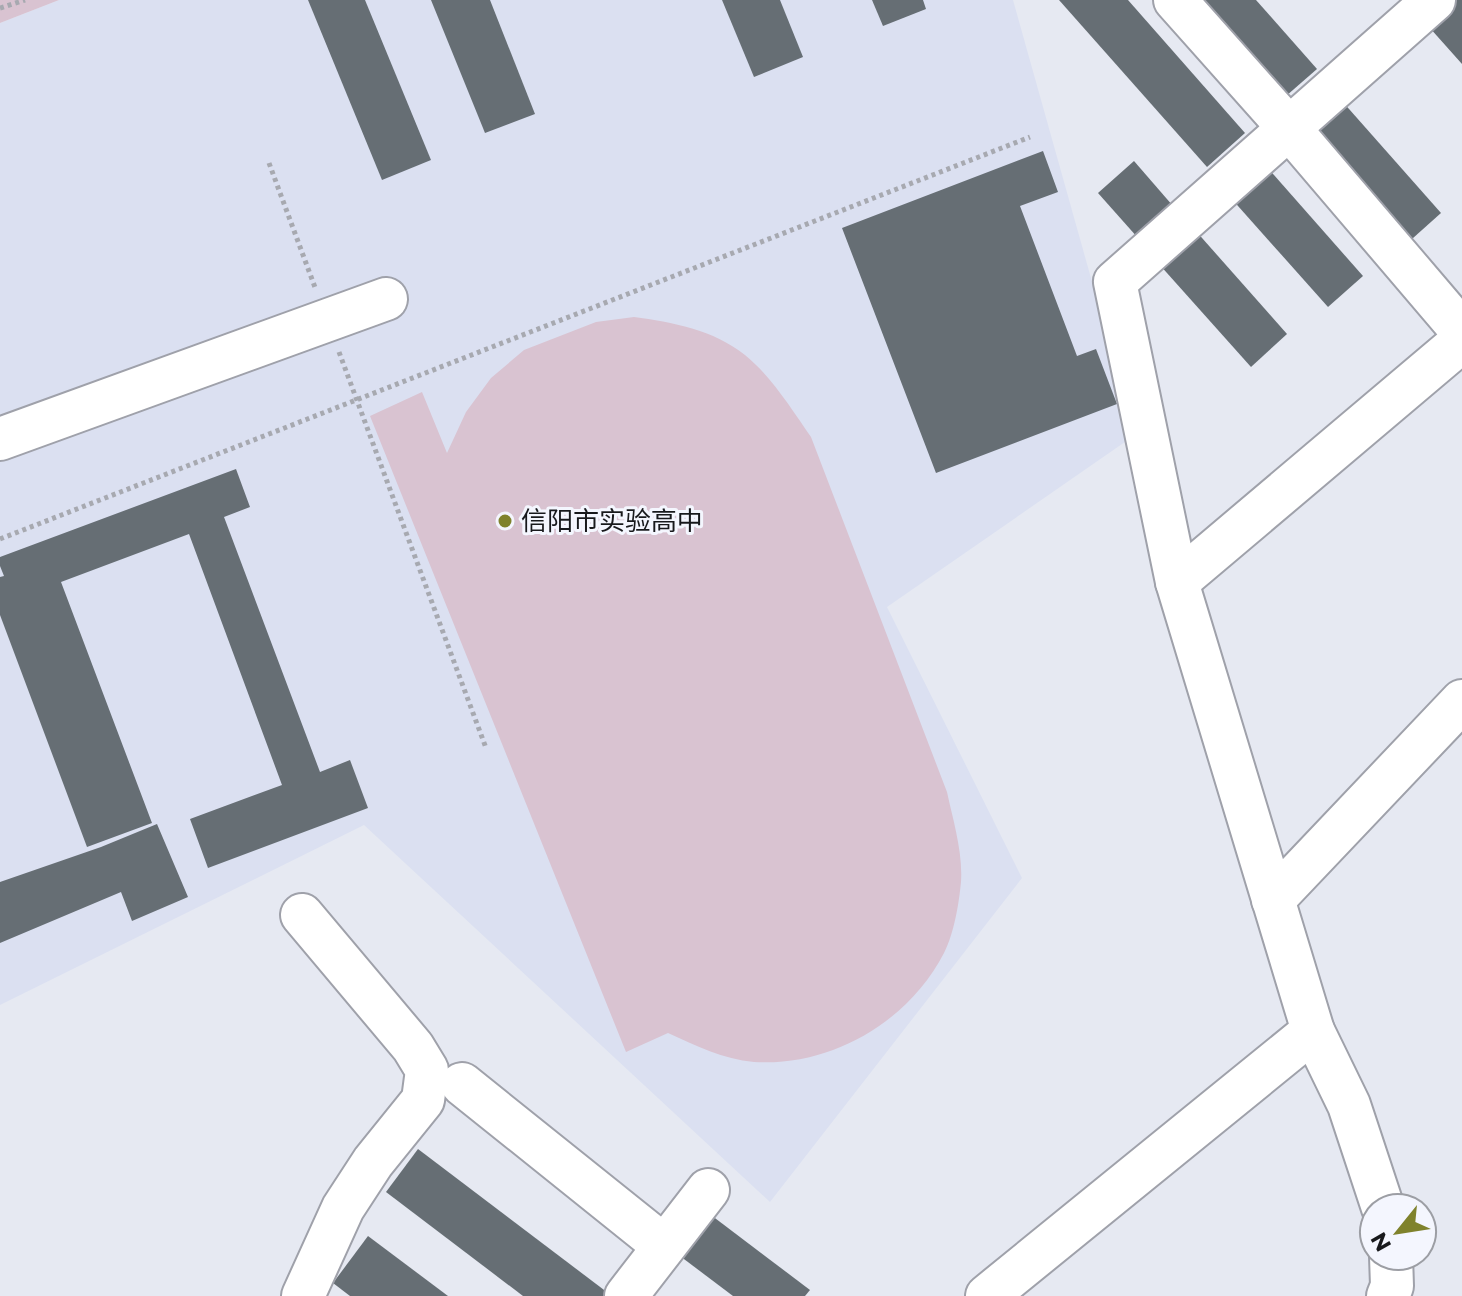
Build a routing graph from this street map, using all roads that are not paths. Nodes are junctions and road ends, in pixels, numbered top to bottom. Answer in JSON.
{"nodes":[{"id":1,"x":1175,"y":0,"type":"edge"},
{"id":2,"x":1434,"y":0,"type":"edge"},
{"id":3,"x":1288,"y":127,"type":"junction"},
{"id":4,"x":386,"y":299,"type":"dead end"},
{"id":5,"x":1462,"y":331,"type":"edge"},
{"id":6,"x":1462,"y":341,"type":"edge"},
{"id":7,"x":0,"y":439,"type":"edge"},
{"id":8,"x":1177,"y":582,"type":"junction"},
{"id":9,"x":1462,"y":701,"type":"edge"},
{"id":10,"x":1273,"y":900,"type":"junction"},
{"id":11,"x":302,"y":915,"type":"dead end"},
{"id":12,"x":1313,"y":1031,"type":"junction"},
{"id":13,"x":462,"y":1084,"type":"dead end"},
{"id":14,"x":708,"y":1190,"type":"dead end"},
{"id":15,"x":1378,"y":1192,"type":"edge"},
{"id":16,"x":664,"y":1246,"type":"junction"},
{"id":17,"x":1392,"y":1272,"type":"edge"},
{"id":18,"x":303,"y":1296,"type":"edge"},
{"id":19,"x":626,"y":1296,"type":"edge"},
{"id":20,"x":987,"y":1296,"type":"edge"},
{"id":21,"x":1388,"y":1296,"type":"edge"}],
"edges":[{"from":1,"to":3,"type":"street"},
{"from":2,"to":3,"type":"street"},
{"from":3,"to":5,"type":"street"},
{"from":3,"to":8,"type":"street"},
{"from":4,"to":7,"type":"street"},
{"from":6,"to":8,"type":"street"},
{"from":8,"to":10,"type":"street"},
{"from":9,"to":10,"type":"street"},
{"from":10,"to":12,"type":"street"},
{"from":11,"to":18,"type":"street"},
{"from":12,"to":15,"type":"street"},
{"from":12,"to":20,"type":"street"},
{"from":13,"to":16,"type":"street"},
{"from":14,"to":16,"type":"street"},
{"from":16,"to":19,"type":"street"},
{"from":17,"to":21,"type":"street"}]}
